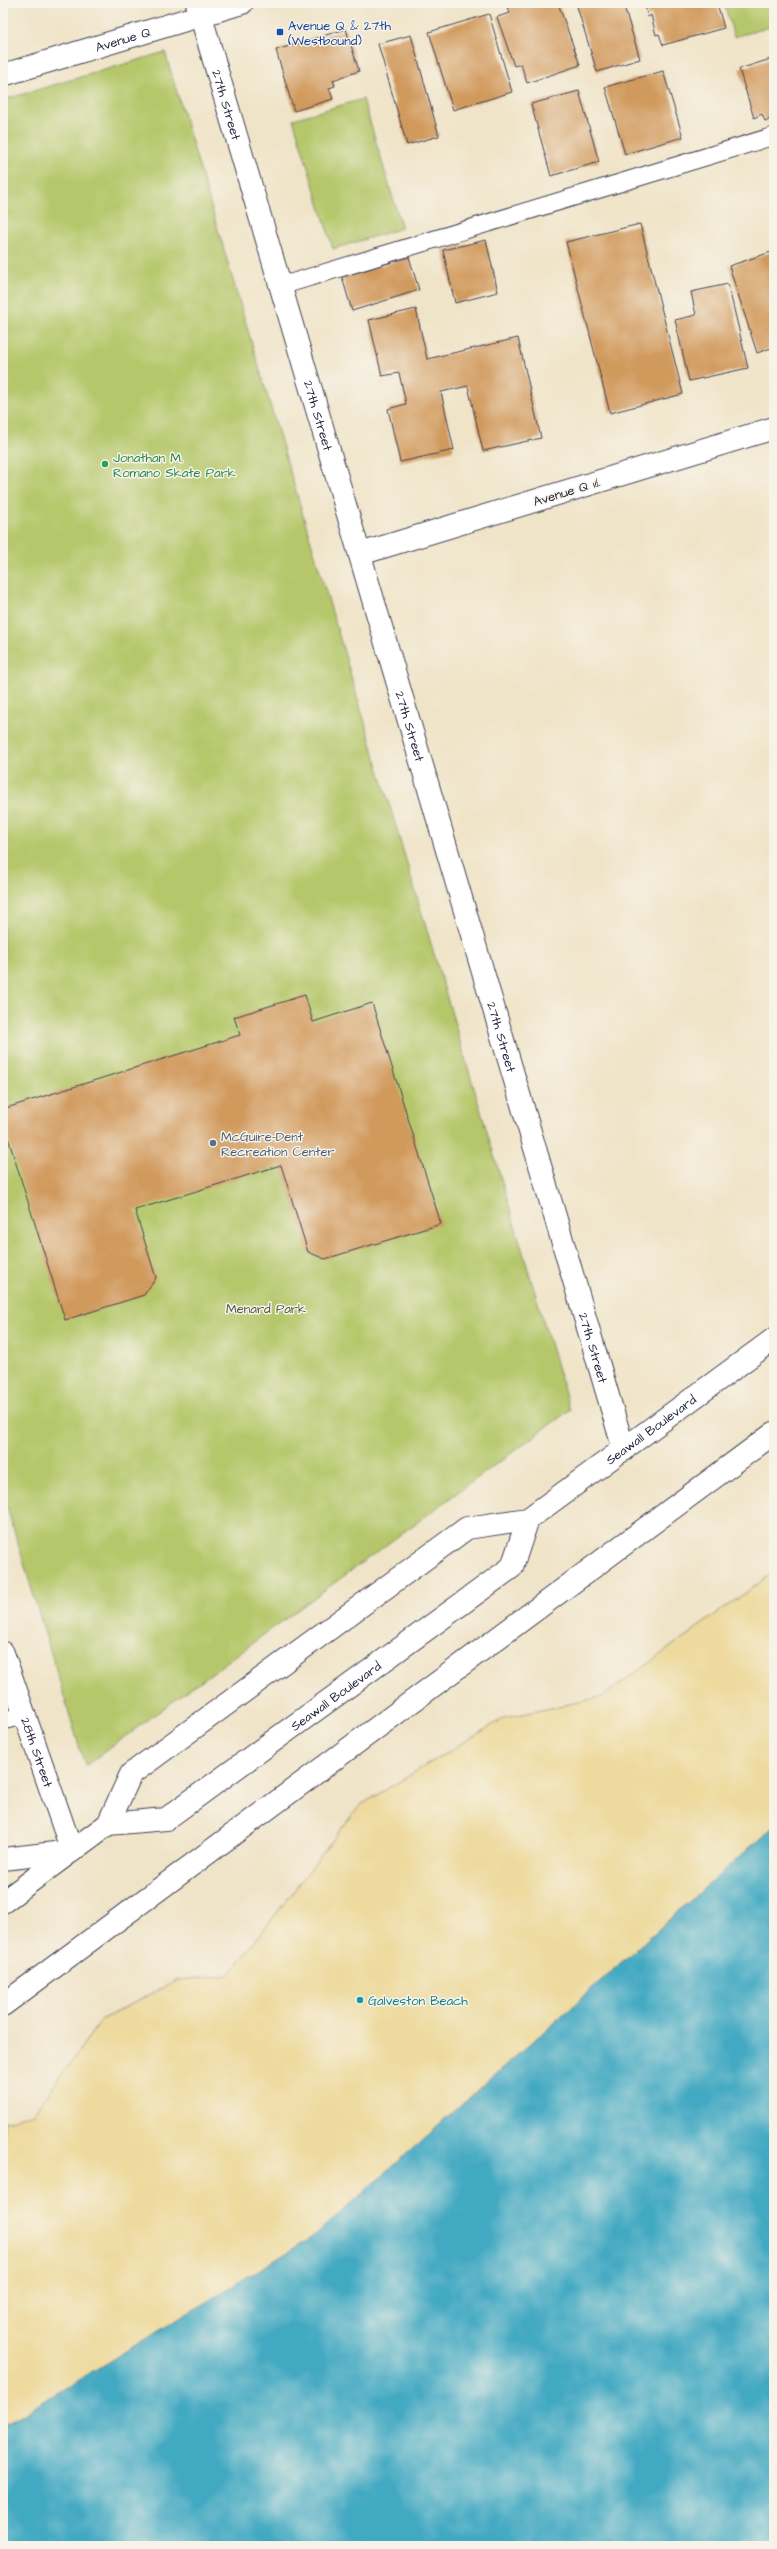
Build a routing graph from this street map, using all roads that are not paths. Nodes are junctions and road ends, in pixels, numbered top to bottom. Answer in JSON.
{"nodes":[{"id":1,"x":242,"y":3,"type":"edge"},
{"id":2,"x":199,"y":9,"type":"edge"},
{"id":3,"x":3,"y":75,"type":"edge"},
{"id":4,"x":774,"y":136,"type":"edge"},
{"id":5,"x":281,"y":286,"type":"junction"},
{"id":6,"x":774,"y":428,"type":"edge"},
{"id":7,"x":360,"y":554,"type":"junction"},
{"id":8,"x":774,"y":1339,"type":"edge"},
{"id":9,"x":774,"y":1433,"type":"edge"},
{"id":10,"x":624,"y":1450,"type":"junction"},
{"id":11,"x":528,"y":1519,"type":"junction"},
{"id":12,"x":3,"y":1653,"type":"edge"},
{"id":13,"x":24,"y":1715,"type":"junction"},
{"id":14,"x":3,"y":1721,"type":"edge"},
{"id":15,"x":108,"y":1824,"type":"junction"},
{"id":16,"x":72,"y":1851,"type":"junction"},
{"id":17,"x":3,"y":1859,"type":"edge"},
{"id":18,"x":3,"y":1902,"type":"edge"},
{"id":19,"x":3,"y":2005,"type":"edge"}],
"edges":[{"from":1,"to":2,"type":"street","name":"Avenue Q"},
{"from":2,"to":3,"type":"street","name":"Avenue Q"},
{"from":2,"to":5,"type":"street","name":"27th Street"},
{"from":4,"to":5,"type":"lane"},
{"from":5,"to":7,"type":"street","name":"27th Street"},
{"from":6,"to":7,"type":"street","name":"Avenue Q ½"},
{"from":7,"to":10,"type":"street","name":"27th Street"},
{"from":8,"to":10,"type":"street","name":"Seawall Boulevard"},
{"from":9,"to":19,"type":"street"},
{"from":10,"to":11,"type":"street","name":"Seawall Boulevard"},
{"from":11,"to":15,"type":"street","name":"Seawall Boulevard"},
{"from":11,"to":15,"type":"street","name":"Seawall Boulevard"},
{"from":12,"to":13,"type":"street","name":"28th Street"},
{"from":13,"to":14,"type":"lane"},
{"from":13,"to":16,"type":"street","name":"28th Street"},
{"from":15,"to":16,"type":"street","name":"Seawall Boulevard"},
{"from":16,"to":17,"type":"street"},
{"from":16,"to":18,"type":"street","name":"Seawall Boulevard"}]}
